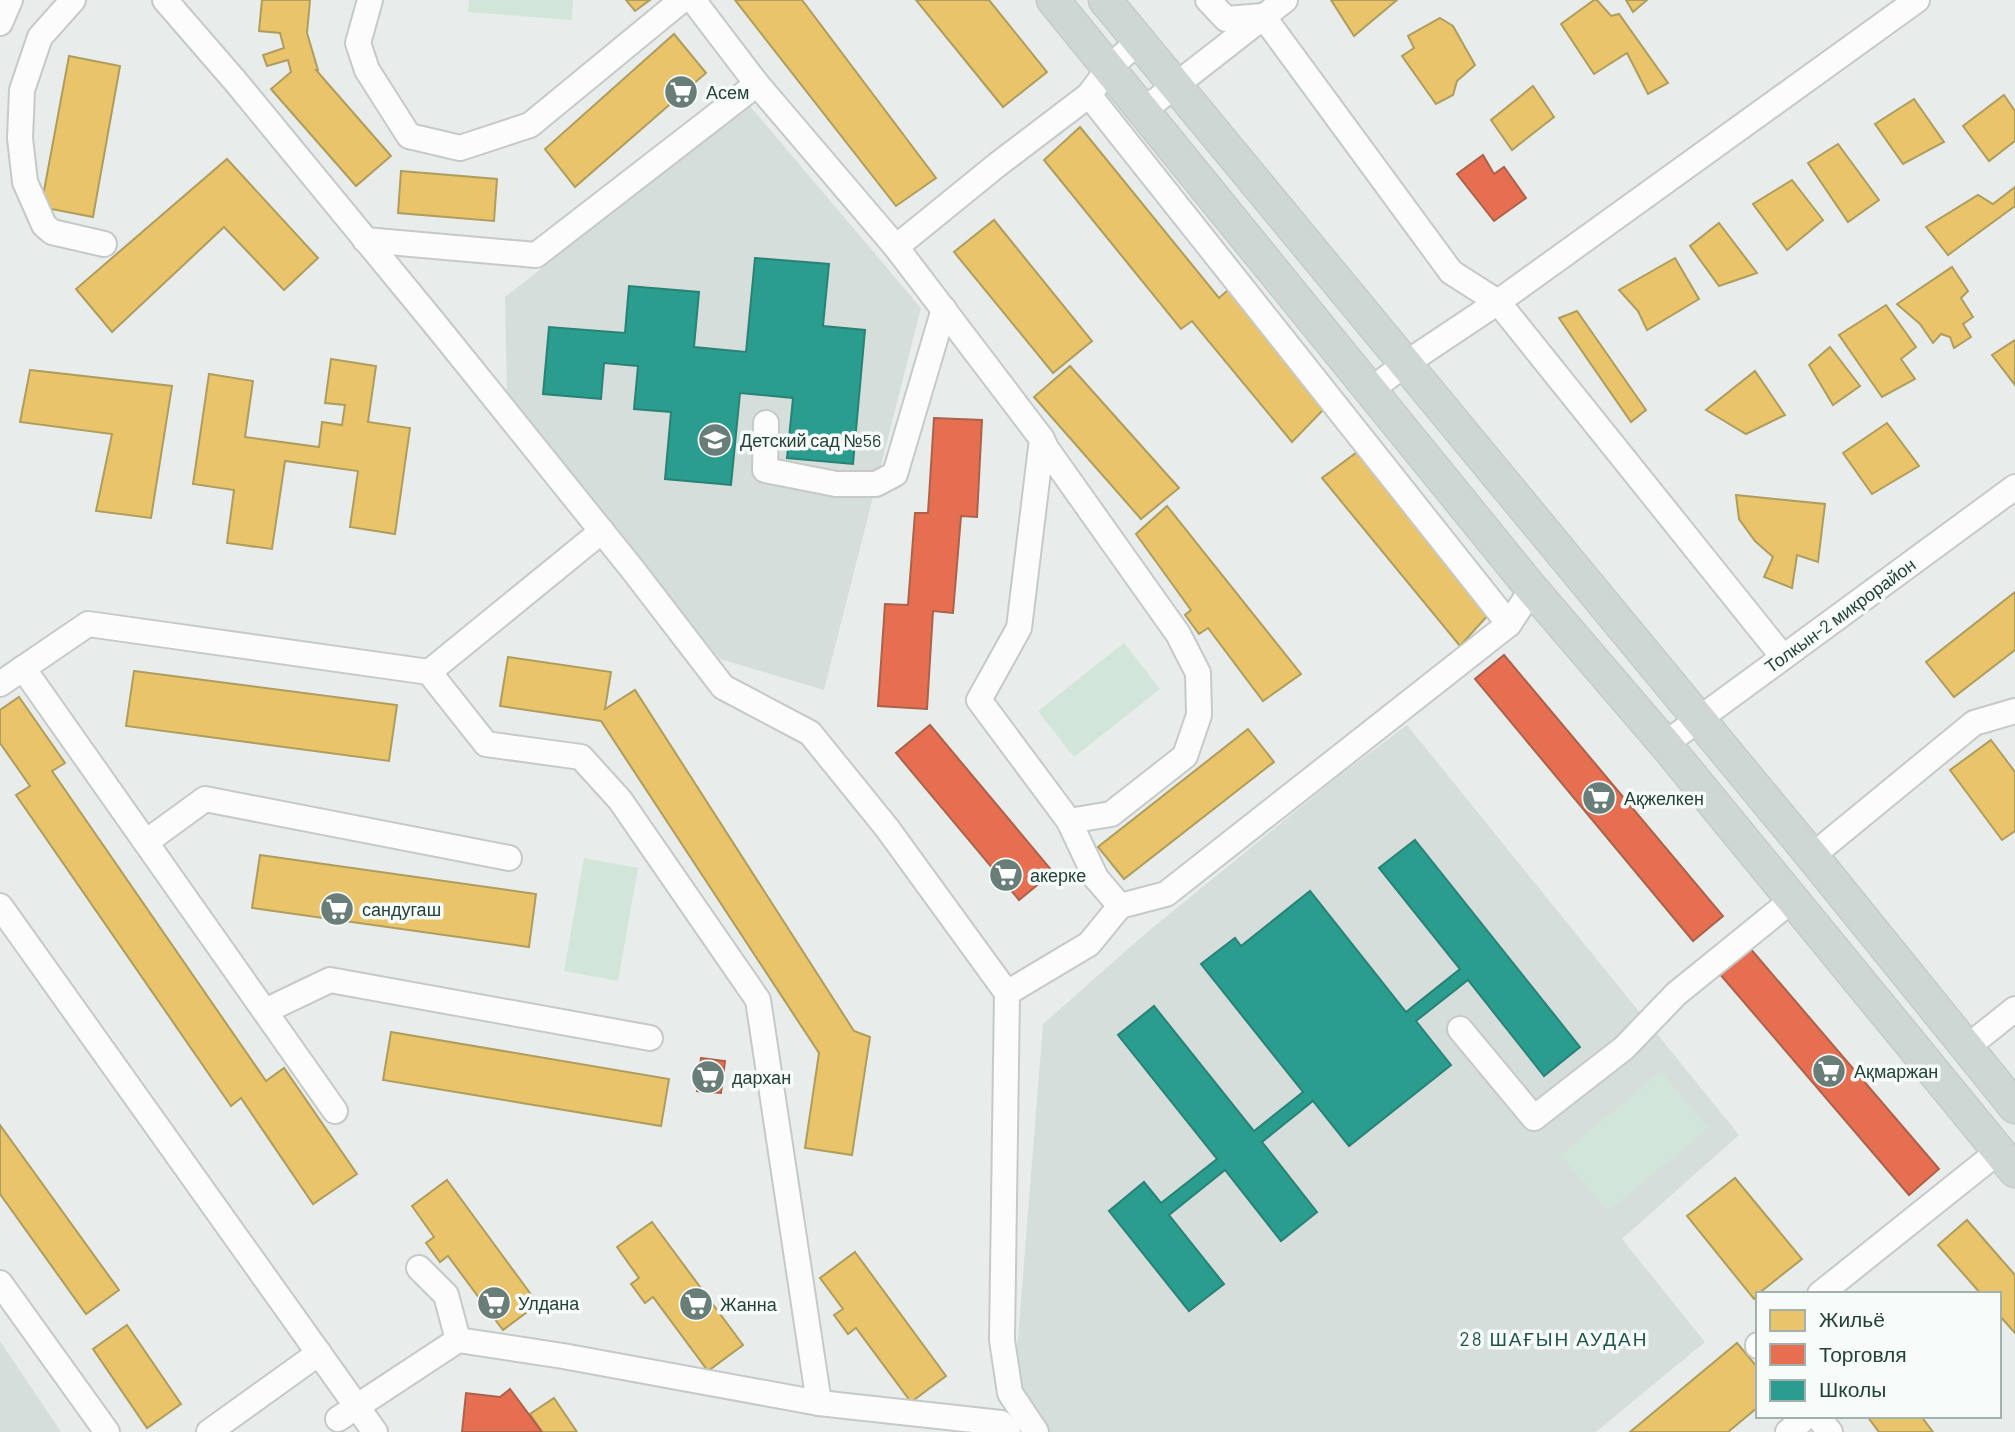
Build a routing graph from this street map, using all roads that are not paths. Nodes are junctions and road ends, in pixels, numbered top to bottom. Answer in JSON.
{"nodes":[{"id":1,"x":10,"y":0,"type":"edge"},
{"id":2,"x":73,"y":0,"type":"edge"},
{"id":3,"x":165,"y":0,"type":"edge"},
{"id":4,"x":370,"y":0,"type":"edge"},
{"id":5,"x":682,"y":0,"type":"edge"},
{"id":6,"x":693,"y":0,"type":"edge"},
{"id":7,"x":1053,"y":0,"type":"edge"},
{"id":8,"x":1105,"y":0,"type":"edge"},
{"id":9,"x":1208,"y":0,"type":"edge"},
{"id":10,"x":1285,"y":0,"type":"edge"},
{"id":11,"x":1917,"y":0,"type":"edge"},
{"id":12,"x":1263,"y":16,"type":"junction"},
{"id":13,"x":0,"y":23,"type":"edge"},
{"id":14,"x":1139,"y":41,"type":"junction"},
{"id":15,"x":1109,"y":68,"type":"junction"},
{"id":16,"x":757,"y":84,"type":"junction"},
{"id":17,"x":1175,"y":85,"type":"junction"},
{"id":18,"x":1089,"y":95,"type":"junction"},
{"id":19,"x":1144,"y":110,"type":"junction"},
{"id":20,"x":365,"y":240,"type":"junction"},
{"id":21,"x":104,"y":244,"type":"dead end"},
{"id":22,"x":896,"y":247,"type":"junction"},
{"id":23,"x":1498,"y":302,"type":"junction"},
{"id":24,"x":944,"y":309,"type":"junction"},
{"id":25,"x":1405,"y":364,"type":"junction"},
{"id":26,"x":1371,"y":390,"type":"junction"},
{"id":27,"x":766,"y":423,"type":"dead end"},
{"id":28,"x":1042,"y":439,"type":"junction"},
{"id":29,"x":2015,"y":486,"type":"edge"},
{"id":30,"x":602,"y":531,"type":"junction"},
{"id":31,"x":1532,"y":589,"type":"junction"},
{"id":32,"x":1508,"y":624,"type":"junction"},
{"id":33,"x":1783,"y":657,"type":"junction"},
{"id":34,"x":23,"y":668,"type":"junction"},
{"id":35,"x":429,"y":673,"type":"junction"},
{"id":36,"x":0,"y":684,"type":"edge"},
{"id":37,"x":2015,"y":711,"type":"edge"},
{"id":38,"x":1698,"y":720,"type":"junction"},
{"id":39,"x":1665,"y":744,"type":"junction"},
{"id":40,"x":1069,"y":821,"type":"junction"},
{"id":41,"x":146,"y":842,"type":"junction"},
{"id":42,"x":1812,"y":856,"type":"junction"},
{"id":43,"x":509,"y":858,"type":"dead end"},
{"id":44,"x":1791,"y":900,"type":"junction"},
{"id":45,"x":0,"y":906,"type":"edge"},
{"id":46,"x":1120,"y":906,"type":"junction"},
{"id":47,"x":1007,"y":993,"type":"junction"},
{"id":48,"x":2015,"y":1009,"type":"edge"},
{"id":49,"x":265,"y":1011,"type":"junction"},
{"id":50,"x":1460,"y":1029,"type":"dead end"},
{"id":51,"x":650,"y":1038,"type":"dead end"},
{"id":52,"x":1966,"y":1048,"type":"junction"},
{"id":53,"x":2015,"y":1107,"type":"edge"},
{"id":54,"x":335,"y":1111,"type":"dead end"},
{"id":55,"x":2007,"y":1161,"type":"edge"},
{"id":56,"x":418,"y":1268,"type":"dead end"},
{"id":57,"x":0,"y":1283,"type":"edge"},
{"id":58,"x":1823,"y":1292,"type":"edge"},
{"id":59,"x":458,"y":1340,"type":"junction"},
{"id":60,"x":319,"y":1353,"type":"junction"},
{"id":61,"x":819,"y":1403,"type":"junction"},
{"id":62,"x":347,"y":1412,"type":"junction"},
{"id":63,"x":1805,"y":1418,"type":"edge"},
{"id":64,"x":1819,"y":1418,"type":"edge"},
{"id":65,"x":107,"y":1432,"type":"edge"},
{"id":66,"x":209,"y":1432,"type":"edge"},
{"id":67,"x":375,"y":1432,"type":"edge"},
{"id":68,"x":1008,"y":1432,"type":"edge"},
{"id":69,"x":1036,"y":1432,"type":"edge"},
{"id":70,"x":1788,"y":1432,"type":"edge"},
{"id":71,"x":1830,"y":1432,"type":"edge"}],
"edges":[{"from":1,"to":13,"type":"street"},
{"from":2,"to":21,"type":"street"},
{"from":3,"to":20,"type":"street"},
{"from":4,"to":5,"type":"street"},
{"from":6,"to":16,"type":"street"},
{"from":7,"to":15,"type":"main road"},
{"from":8,"to":14,"type":"main road"},
{"from":9,"to":12,"type":"street"},
{"from":10,"to":12,"type":"street"},
{"from":11,"to":23,"type":"street"},
{"from":12,"to":17,"type":"street"},
{"from":12,"to":23,"type":"street"},
{"from":14,"to":15,"type":"street"},
{"from":14,"to":17,"type":"main road"},
{"from":15,"to":18,"type":"street"},
{"from":15,"to":19,"type":"main road"},
{"from":16,"to":20,"type":"street"},
{"from":16,"to":22,"type":"street"},
{"from":17,"to":19,"type":"street"},
{"from":17,"to":25,"type":"main road"},
{"from":18,"to":22,"type":"street"},
{"from":18,"to":32,"type":"street"},
{"from":19,"to":26,"type":"main road"},
{"from":20,"to":30,"type":"street"},
{"from":22,"to":24,"type":"street"},
{"from":23,"to":25,"type":"street"},
{"from":23,"to":33,"type":"street"},
{"from":24,"to":27,"type":"street"},
{"from":24,"to":28,"type":"street"},
{"from":25,"to":26,"type":"street"},
{"from":25,"to":38,"type":"main road"},
{"from":26,"to":31,"type":"main road"},
{"from":28,"to":40,"type":"street"},
{"from":28,"to":40,"type":"street"},
{"from":29,"to":33,"type":"street","name":"Толкын-2 микрорайон"},
{"from":30,"to":35,"type":"street"},
{"from":30,"to":47,"type":"street"},
{"from":31,"to":32,"type":"street"},
{"from":31,"to":39,"type":"main road"},
{"from":32,"to":46,"type":"street"},
{"from":33,"to":38,"type":"street","name":"Толкын-2 микрорайон"},
{"from":34,"to":35,"type":"street"},
{"from":34,"to":36,"type":"street"},
{"from":34,"to":41,"type":"street"},
{"from":35,"to":61,"type":"street"},
{"from":37,"to":42,"type":"street"},
{"from":38,"to":39,"type":"street","name":"Толкын-2 микрорайон"},
{"from":38,"to":42,"type":"main road"},
{"from":39,"to":44,"type":"main road"},
{"from":40,"to":46,"type":"street"},
{"from":41,"to":43,"type":"street"},
{"from":41,"to":49,"type":"street"},
{"from":42,"to":52,"type":"main road"},
{"from":44,"to":50,"type":"street"},
{"from":44,"to":55,"type":"main road"},
{"from":45,"to":60,"type":"street"},
{"from":46,"to":47,"type":"street"},
{"from":47,"to":69,"type":"street"},
{"from":48,"to":52,"type":"street"},
{"from":49,"to":51,"type":"street"},
{"from":49,"to":54,"type":"street"},
{"from":52,"to":53,"type":"main road"},
{"from":55,"to":58,"type":"street"},
{"from":56,"to":59,"type":"street"},
{"from":57,"to":65,"type":"street"},
{"from":59,"to":61,"type":"street"},
{"from":59,"to":62,"type":"street"},
{"from":60,"to":62,"type":"street"},
{"from":60,"to":66,"type":"street"},
{"from":61,"to":68,"type":"street"},
{"from":62,"to":67,"type":"street"},
{"from":63,"to":70,"type":"street"},
{"from":64,"to":71,"type":"street"}]}
